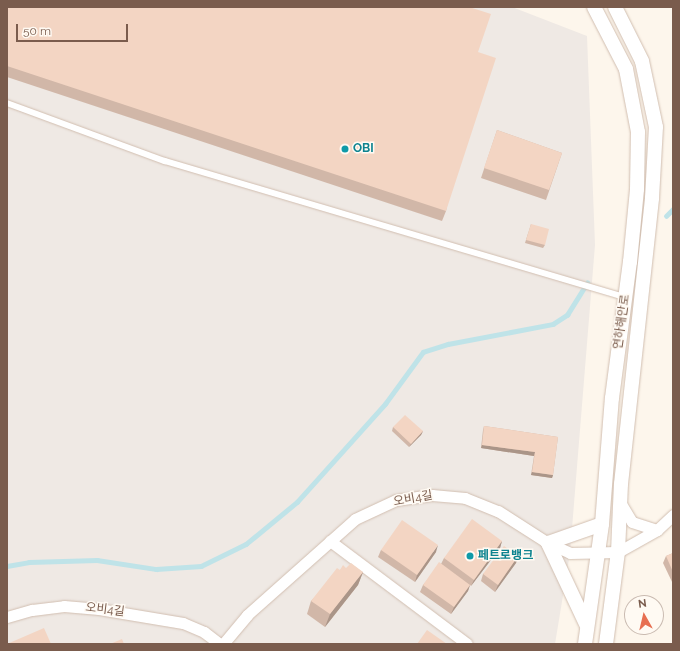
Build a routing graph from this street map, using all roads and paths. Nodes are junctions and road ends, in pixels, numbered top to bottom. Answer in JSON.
{"nodes":[{"id":1,"x":594,"y":7,"type":"edge"},
{"id":2,"x":615,"y":7,"type":"edge"},
{"id":3,"x":7,"y":103,"type":"edge"},
{"id":4,"x":625,"y":297,"type":"junction"},
{"id":5,"x":620,"y":502,"type":"junction"},
{"id":6,"x":673,"y":515,"type":"edge"},
{"id":7,"x":602,"y":524,"type":"junction"},
{"id":8,"x":657,"y":530,"type":"junction"},
{"id":9,"x":330,"y":541,"type":"junction"},
{"id":10,"x":548,"y":544,"type":"junction"},
{"id":11,"x":618,"y":552,"type":"junction"},
{"id":12,"x":598,"y":553,"type":"junction"},
{"id":13,"x":7,"y":617,"type":"edge"},
{"id":14,"x":588,"y":626,"type":"junction"},
{"id":15,"x":222,"y":644,"type":"edge"},
{"id":16,"x":467,"y":644,"type":"edge"},
{"id":17,"x":585,"y":644,"type":"edge"},
{"id":18,"x":606,"y":644,"type":"edge"}],
"edges":[{"from":1,"to":4,"type":"street","name":"연하해안로"},
{"from":2,"to":5,"type":"street","name":"연하해안로"},
{"from":3,"to":4,"type":"lane"},
{"from":4,"to":7,"type":"street","name":"연하해안로"},
{"from":5,"to":8,"type":"street"},
{"from":5,"to":11,"type":"street","name":"연하해안로"},
{"from":6,"to":8,"type":"street"},
{"from":7,"to":10,"type":"street"},
{"from":7,"to":12,"type":"street","name":"연하해안로"},
{"from":8,"to":11,"type":"street"},
{"from":9,"to":10,"type":"street","name":"오비4길"},
{"from":9,"to":15,"type":"street","name":"오비4길"},
{"from":9,"to":16,"type":"street"},
{"from":10,"to":12,"type":"street","name":"오비4길"},
{"from":10,"to":14,"type":"street"},
{"from":11,"to":12,"type":"street","name":"오비4길"},
{"from":11,"to":18,"type":"street","name":"연하해안로"},
{"from":12,"to":14,"type":"street","name":"연하해안로"},
{"from":13,"to":15,"type":"street","name":"오비4길"},
{"from":14,"to":17,"type":"street","name":"연하해안로"}]}
